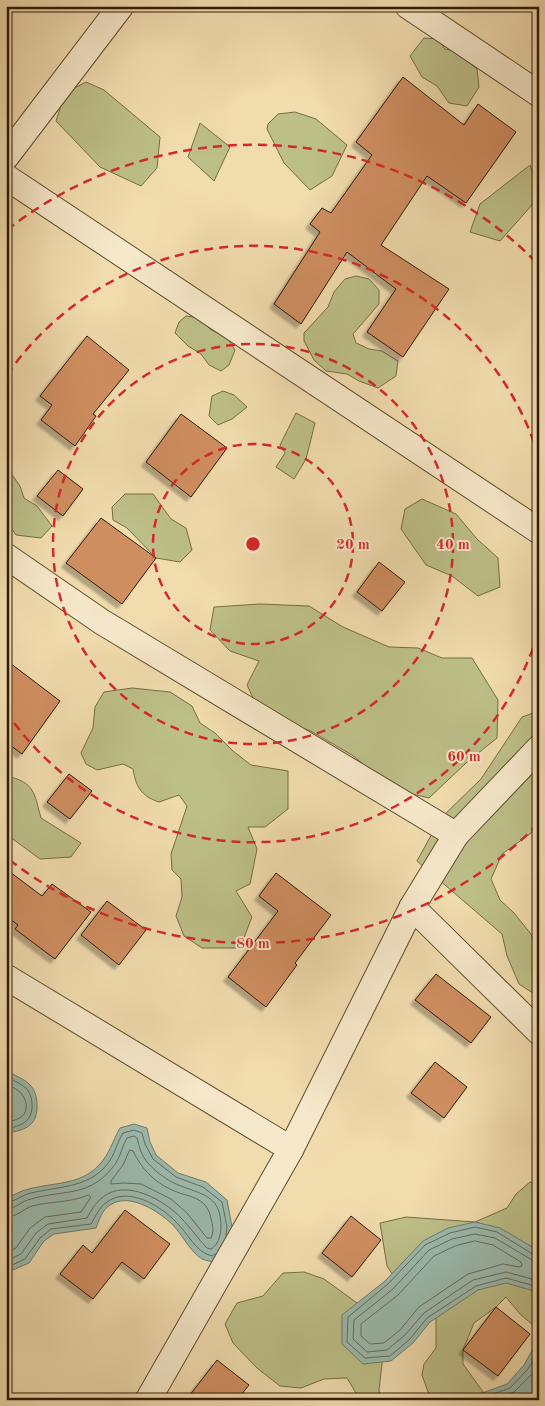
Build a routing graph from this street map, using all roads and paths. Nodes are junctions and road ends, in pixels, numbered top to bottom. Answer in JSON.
{"nodes":[{"id":1,"x":121,"y":6,"type":"edge"},
{"id":2,"x":408,"y":6,"type":"edge"},
{"id":3,"x":539,"y":94,"type":"edge"},
{"id":4,"x":6,"y":158,"type":"edge"},
{"id":5,"x":6,"y":177,"type":"edge"},
{"id":6,"x":539,"y":531,"type":"edge"},
{"id":7,"x":6,"y":556,"type":"edge"},
{"id":8,"x":539,"y":748,"type":"edge"},
{"id":9,"x":456,"y":835,"type":"junction"},
{"id":10,"x":412,"y":908,"type":"junction"},
{"id":11,"x":8,"y":981,"type":"edge"},
{"id":12,"x":539,"y":1032,"type":"edge"},
{"id":13,"x":291,"y":1149,"type":"junction"},
{"id":14,"x":148,"y":1400,"type":"edge"}],
"edges":[{"from":1,"to":4,"type":"street"},
{"from":2,"to":3,"type":"street"},
{"from":5,"to":6,"type":"street"},
{"from":7,"to":9,"type":"street"},
{"from":8,"to":9,"type":"street"},
{"from":9,"to":10,"type":"street"},
{"from":10,"to":12,"type":"street"},
{"from":10,"to":13,"type":"street"},
{"from":11,"to":13,"type":"street"},
{"from":13,"to":14,"type":"street"}]}
